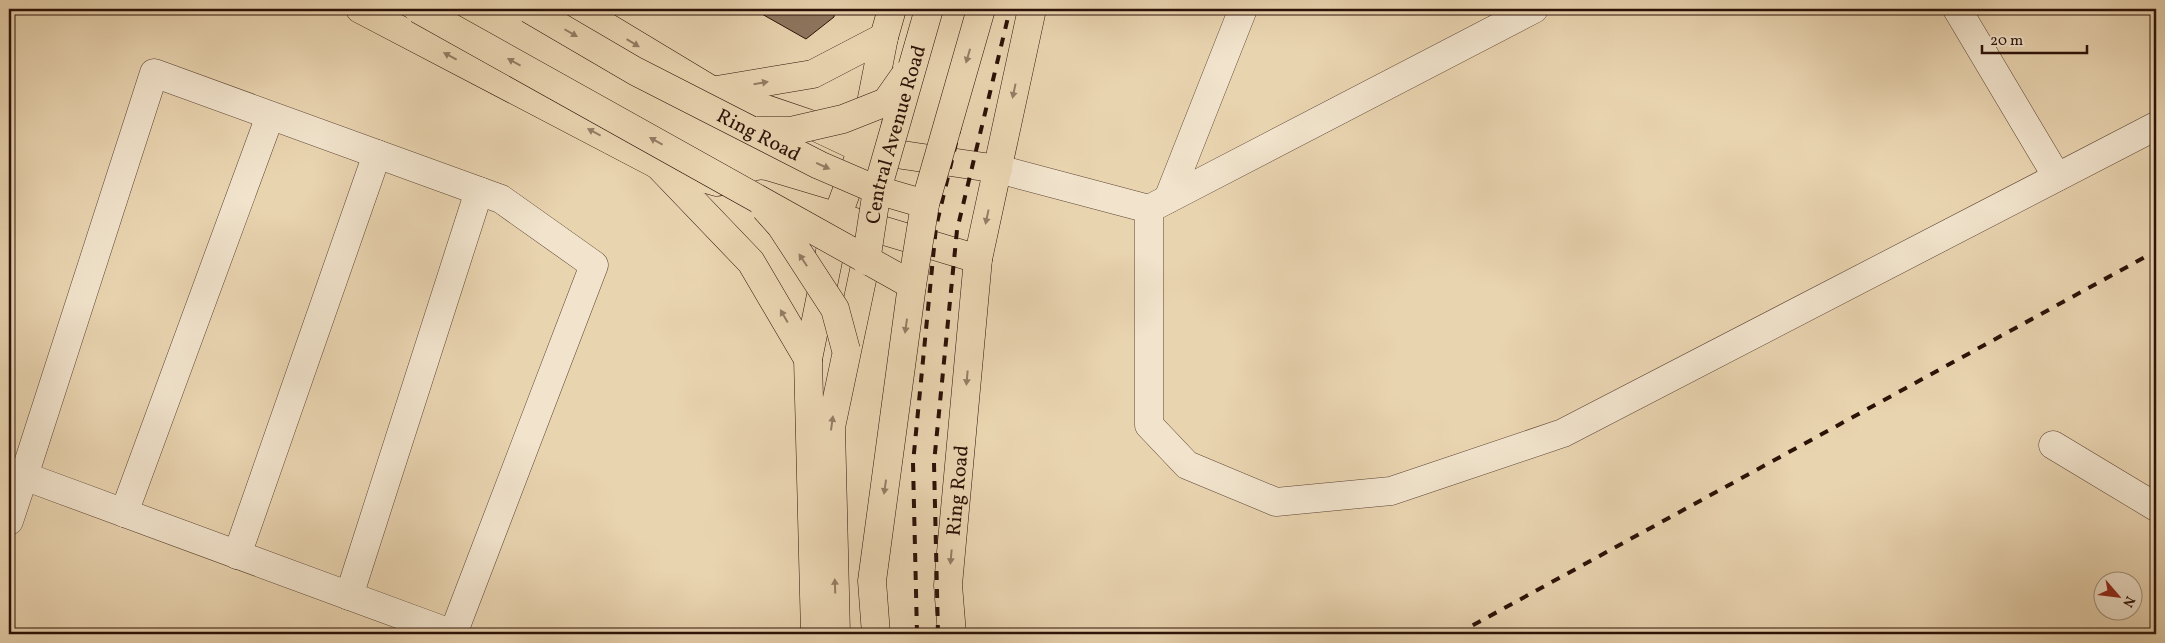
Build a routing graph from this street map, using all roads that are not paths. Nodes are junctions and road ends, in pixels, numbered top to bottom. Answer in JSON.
{"nodes":[{"id":1,"x":360,"y":9,"type":"edge"},
{"id":2,"x":418,"y":9,"type":"edge"},
{"id":3,"x":529,"y":9,"type":"edge"},
{"id":4,"x":577,"y":9,"type":"edge"},
{"id":5,"x":892,"y":9,"type":"edge"},
{"id":6,"x":930,"y":9,"type":"edge"},
{"id":7,"x":981,"y":9,"type":"edge"},
{"id":8,"x":1032,"y":9,"type":"edge"},
{"id":9,"x":1243,"y":9,"type":"edge"},
{"id":10,"x":1534,"y":9,"type":"edge"},
{"id":11,"x":1956,"y":9,"type":"edge"},
{"id":12,"x":884,"y":37,"type":"junction"},
{"id":13,"x":916,"y":60,"type":"junction"},
{"id":14,"x":713,"y":91,"type":"junction"},
{"id":15,"x":270,"y":116,"type":"junction"},
{"id":16,"x":2156,"y":126,"type":"edge"},
{"id":17,"x":752,"y":131,"type":"junction"},
{"id":18,"x":862,"y":149,"type":"junction"},
{"id":19,"x":377,"y":154,"type":"junction"},
{"id":20,"x":658,"y":165,"type":"junction"},
{"id":21,"x":998,"y":169,"type":"junction"},
{"id":22,"x":2057,"y":177,"type":"junction"},
{"id":23,"x":877,"y":190,"type":"junction"},
{"id":24,"x":479,"y":191,"type":"junction"},
{"id":25,"x":754,"y":196,"type":"junction"},
{"id":26,"x":925,"y":204,"type":"junction"},
{"id":27,"x":1159,"y":204,"type":"junction"},
{"id":28,"x":837,"y":217,"type":"junction"},
{"id":29,"x":978,"y":259,"type":"junction"},
{"id":30,"x":866,"y":261,"type":"junction"},
{"id":31,"x":912,"y":285,"type":"junction"},
{"id":32,"x":846,"y":350,"type":"junction"},
{"id":33,"x":808,"y":359,"type":"junction"},
{"id":34,"x":2053,"y":445,"type":"dead end"},
{"id":35,"x":16,"y":474,"type":"edge"},
{"id":36,"x":2156,"y":507,"type":"edge"},
{"id":37,"x":124,"y":513,"type":"junction"},
{"id":38,"x":9,"y":521,"type":"edge"},
{"id":39,"x":237,"y":554,"type":"junction"},
{"id":40,"x":349,"y":596,"type":"junction"},
{"id":41,"x":453,"y":634,"type":"edge"},
{"id":42,"x":815,"y":634,"type":"edge"},
{"id":43,"x":836,"y":634,"type":"edge"},
{"id":44,"x":876,"y":634,"type":"edge"},
{"id":45,"x":952,"y":634,"type":"edge"}],
"edges":[{"from":20,"to":1,"type":"main road","one_way":true},
{"from":25,"to":2,"type":"main road","one_way":true,"bridge":true},
{"from":3,"to":17,"type":"main road","name":"Ring Road","one_way":true,"bridge":true},
{"from":4,"to":14,"type":"main road","name":"Ring Road","one_way":true},
{"from":5,"to":12,"type":"main road","name":"Central Avenue Road"},
{"from":6,"to":13,"type":"main road","name":"Central Avenue Road","bridge":true},
{"from":7,"to":26,"type":"main road","one_way":true,"bridge":true},
{"from":8,"to":21,"type":"main road","name":"Ring Road","one_way":true},
{"from":9,"to":27,"type":"street"},
{"from":10,"to":27,"type":"street"},
{"from":11,"to":22,"type":"street"},
{"from":14,"to":12,"type":"main road","one_way":true},
{"from":12,"to":18,"type":"main road","name":"Central Avenue Road"},
{"from":13,"to":17,"type":"main road","bridge":true},
{"from":13,"to":23,"type":"main road","name":"Central Avenue Road","bridge":true},
{"from":14,"to":18,"type":"main road","name":"Ring Road"},
{"from":15,"to":19,"type":"street"},
{"from":15,"to":35,"type":"street"},
{"from":15,"to":37,"type":"street"},
{"from":16,"to":22,"type":"street"},
{"from":17,"to":23,"type":"main road","name":"Ring Road","one_way":true,"bridge":true},
{"from":18,"to":21,"type":"main road","name":"Ring Road"},
{"from":18,"to":28,"type":"main road","name":"Central Avenue Road"},
{"from":19,"to":24,"type":"street"},
{"from":19,"to":39,"type":"street"},
{"from":20,"to":28,"type":"main road"},
{"from":33,"to":20,"type":"main road","one_way":true},
{"from":21,"to":27,"type":"street"},
{"from":21,"to":29,"type":"main road","name":"Ring Road","one_way":true},
{"from":22,"to":27,"type":"street"},
{"from":23,"to":26,"type":"main road","name":"Ring Road","bridge":true},
{"from":23,"to":30,"type":"main road","name":"Central Avenue Road","bridge":true},
{"from":24,"to":40,"type":"street"},
{"from":24,"to":41,"type":"street"},
{"from":25,"to":30,"type":"main road","bridge":true},
{"from":32,"to":25,"type":"main road","one_way":true,"bridge":true},
{"from":26,"to":31,"type":"main road","bridge":true},
{"from":28,"to":29,"type":"main road"},
{"from":28,"to":33,"type":"main road","name":"Central Avenue Road"},
{"from":29,"to":45,"type":"main road","name":"Ring Road","one_way":true},
{"from":30,"to":31,"type":"main road","bridge":true},
{"from":30,"to":32,"type":"main road"},
{"from":31,"to":44,"type":"main road","one_way":true,"bridge":true},
{"from":43,"to":32,"type":"main road","one_way":true},
{"from":33,"to":42,"type":"main road","name":"Central Avenue Road"},
{"from":34,"to":36,"type":"street"},
{"from":35,"to":37,"type":"street"},
{"from":35,"to":38,"type":"street"},
{"from":37,"to":39,"type":"street"},
{"from":39,"to":40,"type":"street"},
{"from":40,"to":41,"type":"street"}]}
